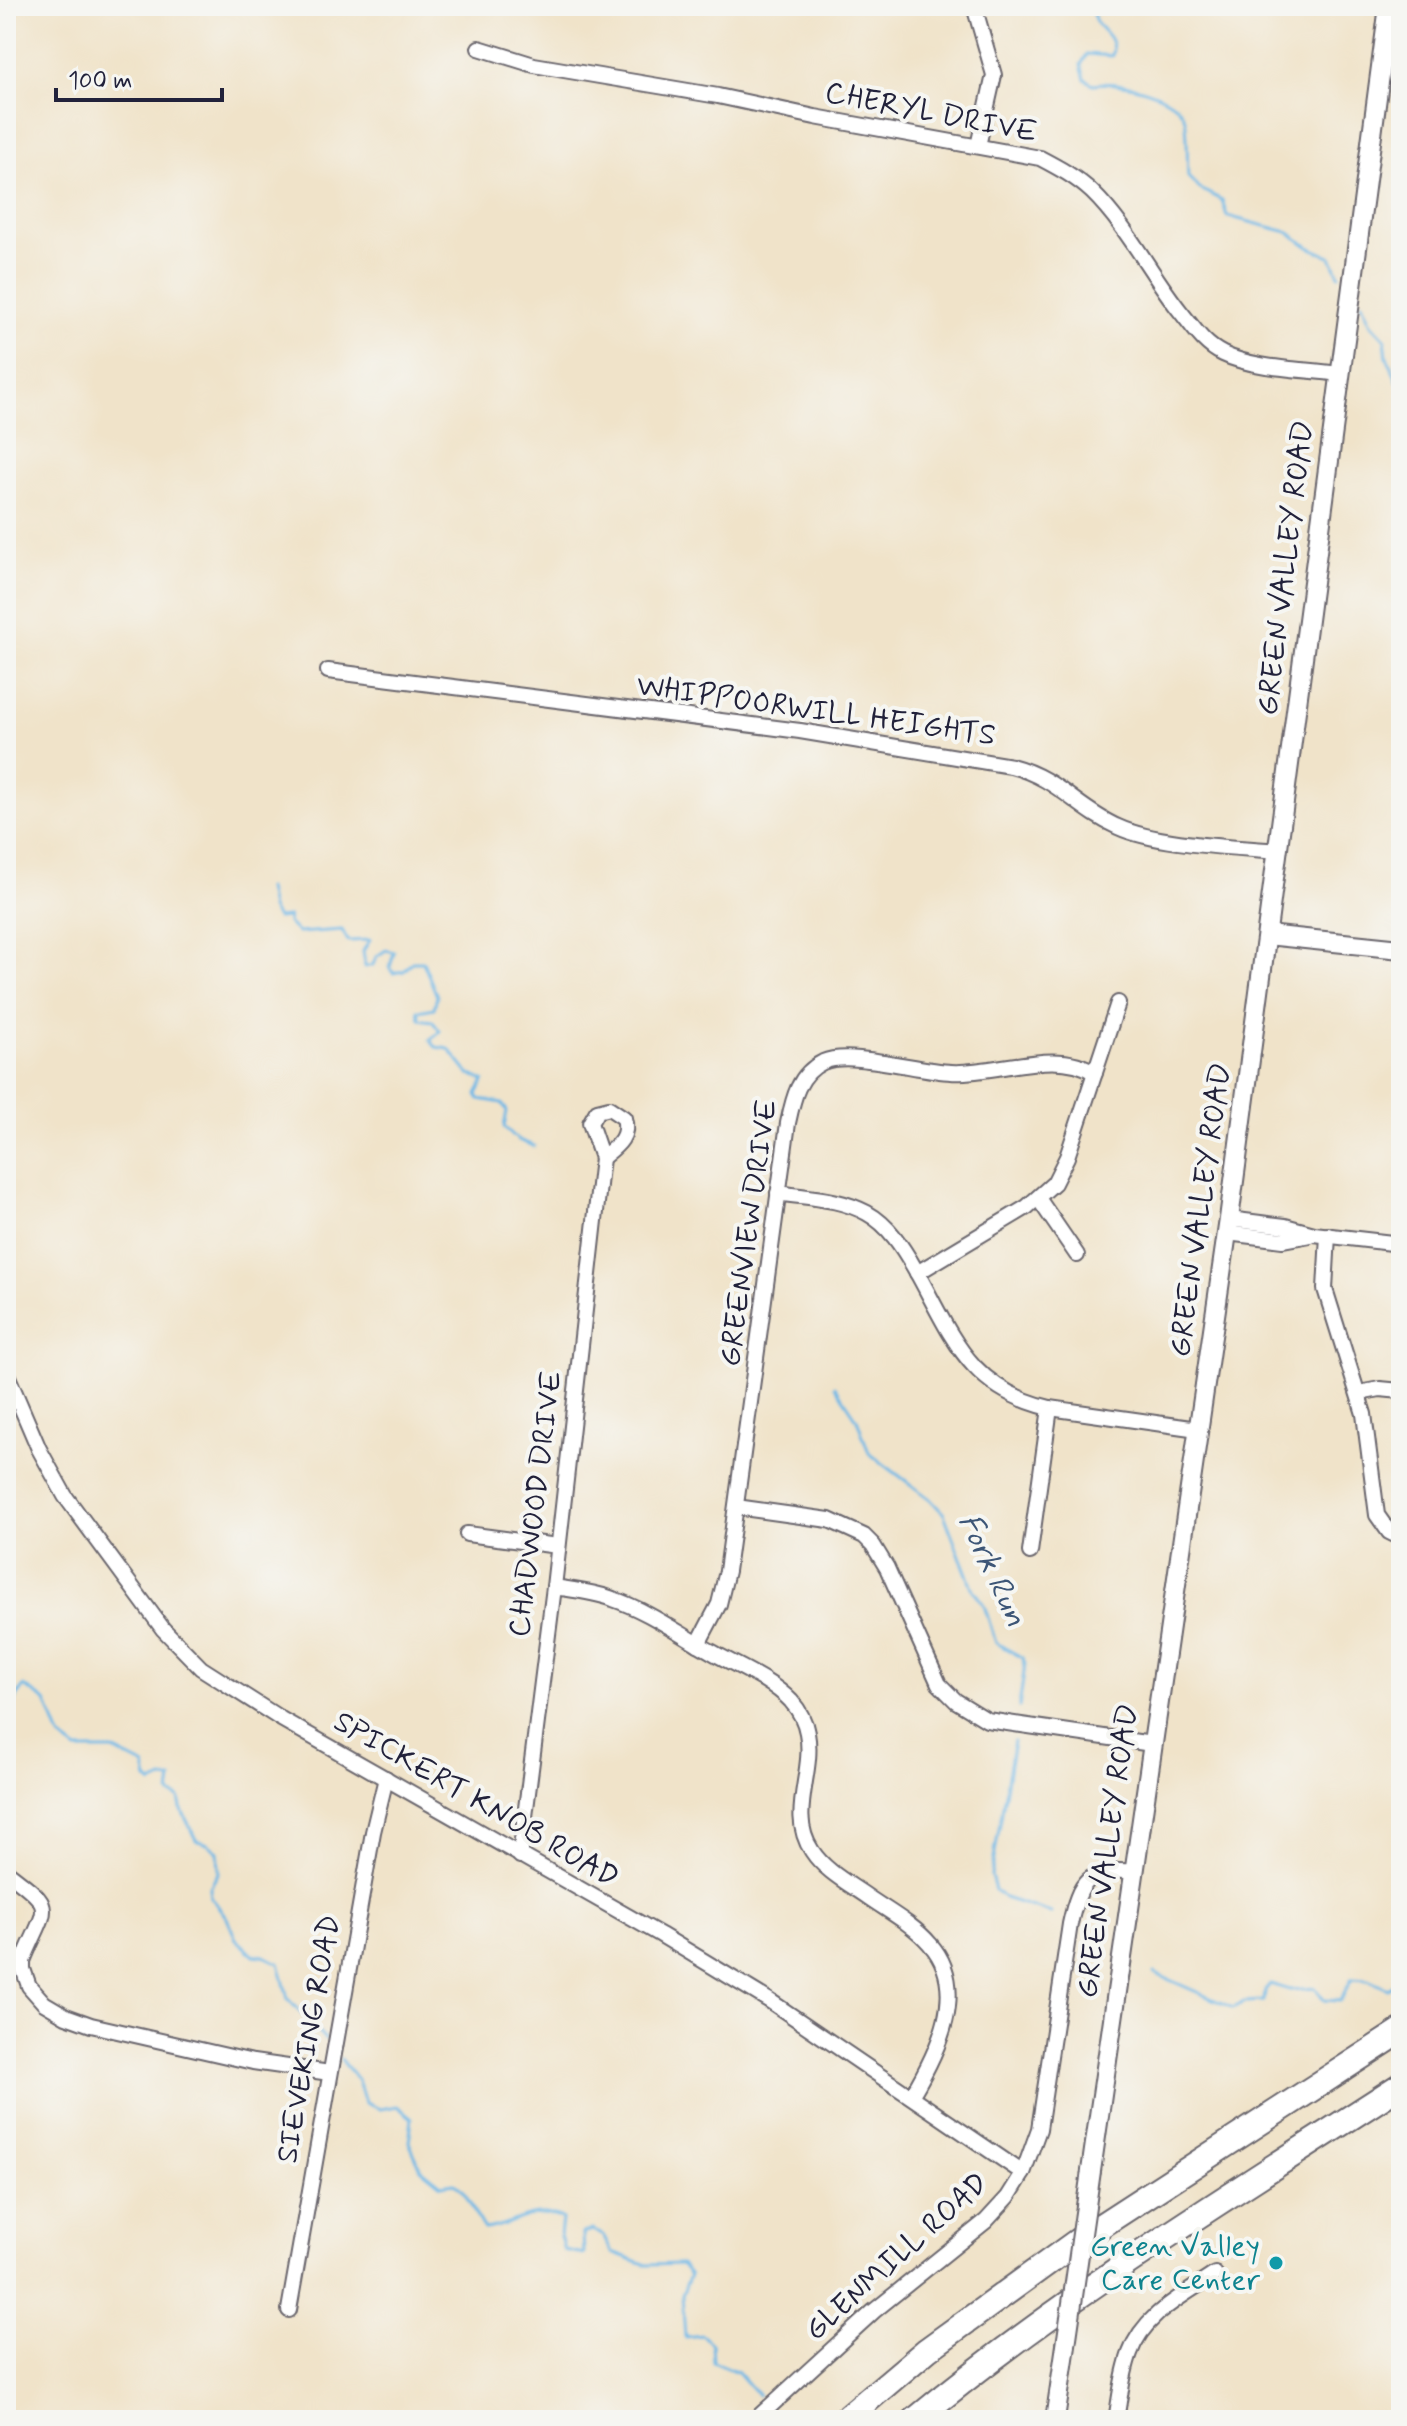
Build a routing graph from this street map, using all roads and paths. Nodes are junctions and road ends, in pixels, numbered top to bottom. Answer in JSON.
{"nodes":[{"id":1,"x":974,"y":6,"type":"edge"},
{"id":2,"x":1389,"y":6,"type":"edge"},
{"id":3,"x":479,"y":48,"type":"dead end"},
{"id":4,"x":978,"y":146,"type":"junction"},
{"id":5,"x":1339,"y":374,"type":"junction"},
{"id":6,"x":328,"y":671,"type":"dead end"},
{"id":7,"x":1278,"y":851,"type":"junction"},
{"id":8,"x":1267,"y":935,"type":"junction"},
{"id":9,"x":1401,"y":949,"type":"edge"},
{"id":10,"x":1118,"y":1003,"type":"dead end"},
{"id":11,"x":1095,"y":1073,"type":"junction"},
{"id":12,"x":602,"y":1158,"type":"dead end"},
{"id":13,"x":778,"y":1193,"type":"junction"},
{"id":14,"x":1038,"y":1198,"type":"junction"},
{"id":15,"x":1228,"y":1226,"type":"junction"},
{"id":16,"x":1321,"y":1235,"type":"junction"},
{"id":17,"x":1401,"y":1244,"type":"edge"},
{"id":18,"x":1077,"y":1255,"type":"dead end"},
{"id":19,"x":917,"y":1273,"type":"junction"},
{"id":20,"x":6,"y":1372,"type":"edge"},
{"id":21,"x":1401,"y":1391,"type":"edge"},
{"id":22,"x":1359,"y":1393,"type":"junction"},
{"id":23,"x":1050,"y":1408,"type":"junction"},
{"id":24,"x":1198,"y":1429,"type":"junction"},
{"id":25,"x":736,"y":1507,"type":"junction"},
{"id":26,"x":467,"y":1534,"type":"dead end"},
{"id":27,"x":1401,"y":1538,"type":"edge"},
{"id":28,"x":558,"y":1546,"type":"junction"},
{"id":29,"x":1030,"y":1552,"type":"dead end"},
{"id":30,"x":554,"y":1587,"type":"junction"},
{"id":31,"x":698,"y":1644,"type":"junction"},
{"id":32,"x":1152,"y":1744,"type":"junction"},
{"id":33,"x":386,"y":1778,"type":"junction"},
{"id":34,"x":520,"y":1856,"type":"junction"},
{"id":35,"x":6,"y":1871,"type":"edge"},
{"id":36,"x":1134,"y":1872,"type":"junction"},
{"id":37,"x":1401,"y":2031,"type":"edge"},
{"id":38,"x":330,"y":2073,"type":"junction"},
{"id":39,"x":1401,"y":2085,"type":"edge"},
{"id":40,"x":912,"y":2095,"type":"junction"},
{"id":41,"x":1023,"y":2173,"type":"junction"},
{"id":42,"x":1215,"y":2274,"type":"dead end"},
{"id":43,"x":289,"y":2310,"type":"dead end"},
{"id":44,"x":755,"y":2420,"type":"edge"},
{"id":45,"x":844,"y":2420,"type":"edge"},
{"id":46,"x":915,"y":2420,"type":"edge"},
{"id":47,"x":1055,"y":2420,"type":"edge"},
{"id":48,"x":1116,"y":2420,"type":"edge"}],
"edges":[{"from":1,"to":4,"type":"street"},
{"from":2,"to":5,"type":"street","name":"GREEN VALLEY ROAD"},
{"from":3,"to":4,"type":"street","name":"CHERYL DRIVE"},
{"from":4,"to":5,"type":"street","name":"CHERYL DRIVE"},
{"from":5,"to":7,"type":"street","name":"GREEN VALLEY ROAD"},
{"from":6,"to":7,"type":"street","name":"WHIPPOORWILL HEIGHTS"},
{"from":7,"to":8,"type":"street","name":"GREEN VALLEY ROAD"},
{"from":8,"to":9,"type":"street"},
{"from":8,"to":15,"type":"street","name":"GREEN VALLEY ROAD"},
{"from":10,"to":11,"type":"street"},
{"from":11,"to":13,"type":"street","name":"GREENVIEW DRIVE"},
{"from":11,"to":14,"type":"street"},
{"from":12,"to":28,"type":"street","name":"CHADWOOD DRIVE"},
{"from":13,"to":19,"type":"street"},
{"from":13,"to":25,"type":"street","name":"GREENVIEW DRIVE"},
{"from":14,"to":18,"type":"street"},
{"from":14,"to":19,"type":"street"},
{"from":15,"to":16,"type":"street"},
{"from":15,"to":24,"type":"street","name":"GREEN VALLEY ROAD"},
{"from":16,"to":17,"type":"street"},
{"from":16,"to":22,"type":"street"},
{"from":19,"to":23,"type":"street"},
{"from":20,"to":33,"type":"street","name":"SPICKERT KNOB ROAD"},
{"from":21,"to":22,"type":"street"},
{"from":22,"to":27,"type":"street"},
{"from":23,"to":24,"type":"street"},
{"from":23,"to":29,"type":"street"},
{"from":24,"to":32,"type":"street","name":"GREEN VALLEY ROAD"},
{"from":25,"to":31,"type":"street","name":"GREENVIEW DRIVE"},
{"from":25,"to":32,"type":"street"},
{"from":26,"to":28,"type":"street"},
{"from":28,"to":30,"type":"street","name":"CHADWOOD DRIVE"},
{"from":30,"to":31,"type":"street"},
{"from":30,"to":34,"type":"street","name":"CHADWOOD DRIVE"},
{"from":31,"to":40,"type":"street"},
{"from":32,"to":36,"type":"street","name":"GREEN VALLEY ROAD"},
{"from":33,"to":34,"type":"street","name":"SPICKERT KNOB ROAD"},
{"from":33,"to":38,"type":"street","name":"SIEVEKING ROAD"},
{"from":34,"to":40,"type":"street","name":"SPICKERT KNOB ROAD"},
{"from":35,"to":38,"type":"street"},
{"from":36,"to":41,"type":"street","name":"GLENMILL ROAD"},
{"from":36,"to":47,"type":"street","name":"GREEN VALLEY ROAD","bridge":true},
{"from":37,"to":45,"type":"highway"},
{"from":38,"to":43,"type":"street","name":"SIEVEKING ROAD"},
{"from":39,"to":46,"type":"highway"},
{"from":40,"to":41,"type":"street","name":"SPICKERT KNOB ROAD"},
{"from":41,"to":44,"type":"street","name":"GLENMILL ROAD"},
{"from":42,"to":48,"type":"street"}]}
